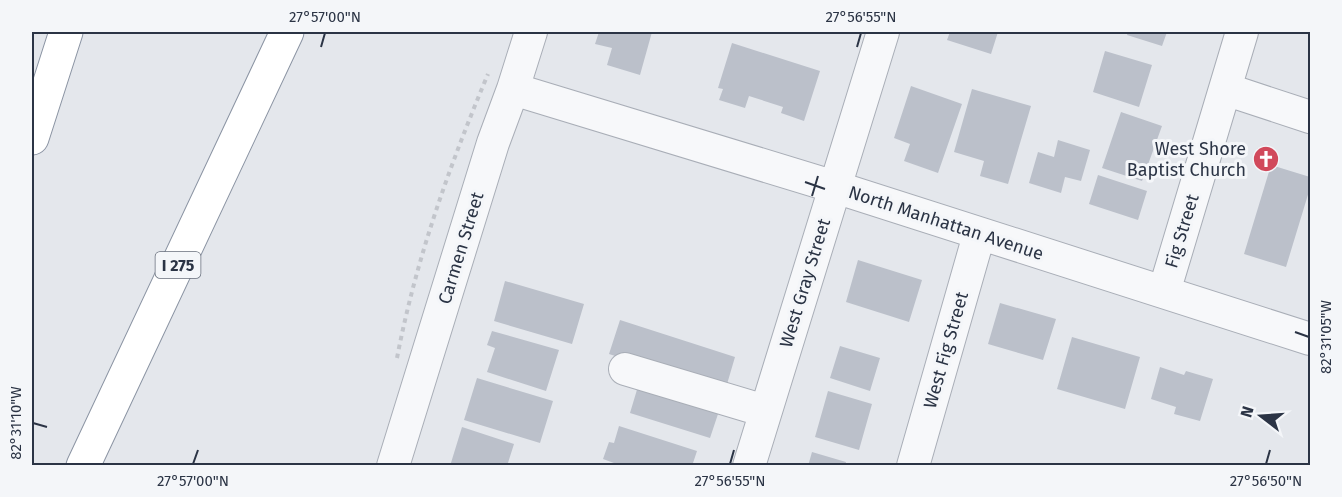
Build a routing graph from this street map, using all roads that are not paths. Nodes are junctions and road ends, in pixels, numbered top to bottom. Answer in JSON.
{"nodes":[{"id":1,"x":66,"y":32,"type":"edge"},
{"id":2,"x":286,"y":32,"type":"edge"},
{"id":3,"x":291,"y":32,"type":"edge"},
{"id":4,"x":531,"y":32,"type":"edge"},
{"id":5,"x":884,"y":32,"type":"edge"},
{"id":6,"x":1242,"y":32,"type":"edge"},
{"id":7,"x":273,"y":64,"type":"junction"},
{"id":8,"x":501,"y":80,"type":"junction"},
{"id":9,"x":1225,"y":89,"type":"junction"},
{"id":10,"x":1311,"y":117,"type":"edge"},
{"id":11,"x":32,"y":138,"type":"edge"},
{"id":12,"x":835,"y":188,"type":"junction"},
{"id":13,"x":979,"y":235,"type":"junction"},
{"id":14,"x":1164,"y":292,"type":"junction"},
{"id":15,"x":1311,"y":339,"type":"edge"},
{"id":16,"x":625,"y":369,"type":"dead end"},
{"id":17,"x":765,"y":411,"type":"junction"},
{"id":18,"x":83,"y":465,"type":"edge"},
{"id":19,"x":393,"y":465,"type":"edge"},
{"id":20,"x":748,"y":465,"type":"edge"},
{"id":21,"x":913,"y":465,"type":"edge"}],
"edges":[{"from":1,"to":11,"type":"highway"},
{"from":2,"to":7,"type":"highway","number":"I 275"},
{"from":3,"to":7,"type":"highway"},
{"from":4,"to":8,"type":"street","name":"Carmen Street"},
{"from":5,"to":12,"type":"street","name":"West Gray Street"},
{"from":6,"to":9,"type":"street","name":"Fig Street"},
{"from":7,"to":18,"type":"highway","number":"I 275"},
{"from":8,"to":12,"type":"street","name":"North Manhattan Avenue"},
{"from":8,"to":19,"type":"street","name":"Carmen Street"},
{"from":9,"to":10,"type":"street"},
{"from":9,"to":14,"type":"street","name":"Fig Street"},
{"from":12,"to":13,"type":"street","name":"North Manhattan Avenue"},
{"from":12,"to":17,"type":"street","name":"West Gray Street"},
{"from":13,"to":14,"type":"street","name":"North Manhattan Avenue"},
{"from":13,"to":21,"type":"street","name":"West Fig Street"},
{"from":14,"to":15,"type":"street","name":"North Manhattan Avenue"},
{"from":16,"to":17,"type":"street"},
{"from":17,"to":20,"type":"street","name":"West Gray Street"}]}
